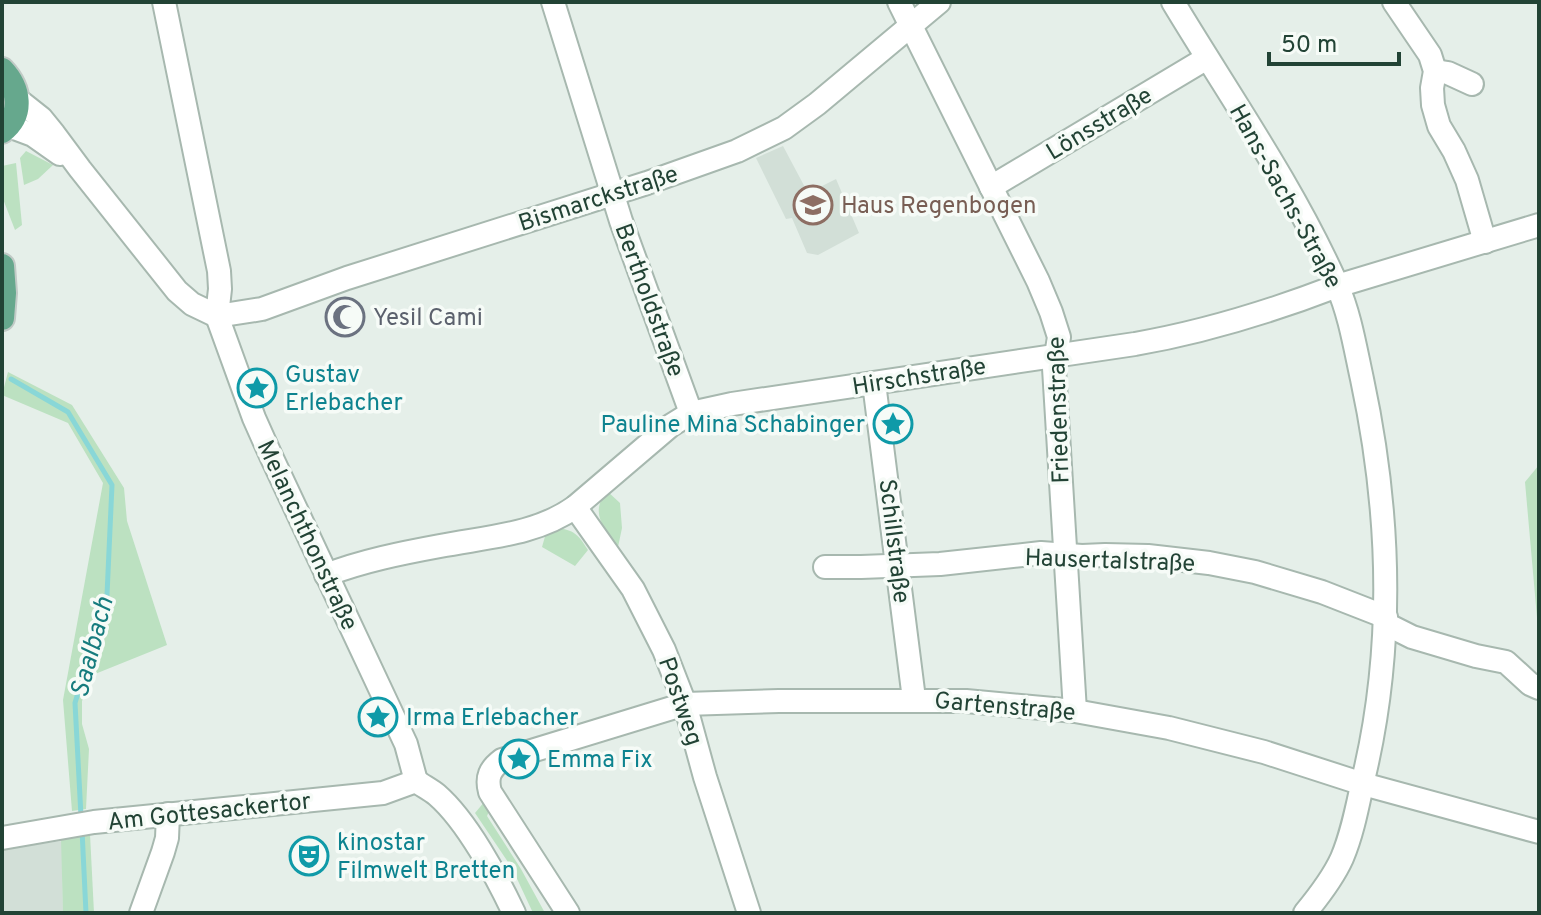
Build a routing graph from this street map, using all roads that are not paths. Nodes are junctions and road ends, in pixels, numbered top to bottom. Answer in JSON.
{"nodes":[{"id":1,"x":164,"y":2,"type":"edge"},
{"id":2,"x":553,"y":2,"type":"edge"},
{"id":3,"x":899,"y":2,"type":"edge"},
{"id":4,"x":939,"y":2,"type":"edge"},
{"id":5,"x":1173,"y":2,"type":"edge"},
{"id":6,"x":1394,"y":2,"type":"edge"},
{"id":7,"x":911,"y":25,"type":"junction"},
{"id":8,"x":1207,"y":58,"type":"junction"},
{"id":9,"x":2,"y":70,"type":"edge"},
{"id":10,"x":1435,"y":71,"type":"junction"},
{"id":11,"x":1472,"y":84,"type":"dead end"},
{"id":12,"x":17,"y":99,"type":"junction"},
{"id":13,"x":5,"y":128,"type":"edge"},
{"id":14,"x":80,"y":169,"type":"junction"},
{"id":15,"x":991,"y":187,"type":"junction"},
{"id":16,"x":612,"y":194,"type":"junction"},
{"id":17,"x":1539,"y":225,"type":"edge"},
{"id":18,"x":1485,"y":242,"type":"junction"},
{"id":19,"x":2,"y":266,"type":"edge"},
{"id":20,"x":1337,"y":286,"type":"junction"},
{"id":21,"x":217,"y":316,"type":"junction"},
{"id":22,"x":2,"y":318,"type":"edge"},
{"id":23,"x":1057,"y":355,"type":"junction"},
{"id":24,"x":874,"y":383,"type":"junction"},
{"id":25,"x":691,"y":413,"type":"junction"},
{"id":26,"x":575,"y":507,"type":"junction"},
{"id":27,"x":1065,"y":555,"type":"junction"},
{"id":28,"x":898,"y":566,"type":"junction"},
{"id":29,"x":825,"y":567,"type":"dead end"},
{"id":30,"x":326,"y":575,"type":"junction"},
{"id":31,"x":1386,"y":620,"type":"junction"},
{"id":32,"x":1539,"y":688,"type":"edge"},
{"id":33,"x":914,"y":699,"type":"junction"},
{"id":34,"x":685,"y":704,"type":"junction"},
{"id":35,"x":1075,"y":711,"type":"junction"},
{"id":36,"x":416,"y":781,"type":"junction"},
{"id":37,"x":1363,"y":784,"type":"junction"},
{"id":38,"x":168,"y":814,"type":"junction"},
{"id":39,"x":1539,"y":832,"type":"edge"},
{"id":40,"x":2,"y":838,"type":"edge"},
{"id":41,"x":141,"y":913,"type":"edge"},
{"id":42,"x":514,"y":913,"type":"edge"},
{"id":43,"x":568,"y":913,"type":"edge"},
{"id":44,"x":749,"y":913,"type":"edge"},
{"id":45,"x":1305,"y":913,"type":"edge"}],
"edges":[{"from":1,"to":21,"type":"street","name":"Melanchthonstraße"},
{"from":2,"to":16,"type":"street","name":"Bertholdstraße"},
{"from":3,"to":7,"type":"street","name":"Friedenstraße"},
{"from":4,"to":7,"type":"street","name":"Bismarckstraße"},
{"from":5,"to":8,"type":"street","name":"Hans-Sachs-Straße"},
{"from":6,"to":10,"type":"street"},
{"from":7,"to":15,"type":"street","name":"Friedenstraße"},
{"from":7,"to":16,"type":"street","name":"Bismarckstraße"},
{"from":8,"to":15,"type":"street","name":"Lönsstraße"},
{"from":8,"to":20,"type":"street","name":"Hans-Sachs-Straße"},
{"from":9,"to":12,"type":"main road"},
{"from":10,"to":11,"type":"street"},
{"from":10,"to":18,"type":"street"},
{"from":12,"to":13,"type":"main road"},
{"from":12,"to":14,"type":"street"},
{"from":13,"to":14,"type":"street"},
{"from":14,"to":21,"type":"street"},
{"from":15,"to":23,"type":"street","name":"Friedenstraße"},
{"from":16,"to":21,"type":"street","name":"Bismarckstraße"},
{"from":16,"to":25,"type":"street","name":"Bertholdstraße"},
{"from":17,"to":18,"type":"street","name":"Hirschstraße"},
{"from":18,"to":20,"type":"street","name":"Hirschstraße"},
{"from":19,"to":22,"type":"main road"},
{"from":20,"to":23,"type":"street","name":"Hirschstraße"},
{"from":20,"to":31,"type":"street","name":"Hans-Sachs-Straße"},
{"from":21,"to":30,"type":"street","name":"Melanchthonstraße"},
{"from":23,"to":24,"type":"street","name":"Hirschstraße"},
{"from":23,"to":27,"type":"street","name":"Friedenstraße"},
{"from":24,"to":25,"type":"street","name":"Hirschstraße"},
{"from":24,"to":28,"type":"street","name":"Schillstraße"},
{"from":25,"to":26,"type":"street","name":"Hirschstraße"},
{"from":26,"to":30,"type":"street","name":"Hirschstraße"},
{"from":26,"to":34,"type":"street","name":"Postweg"},
{"from":27,"to":28,"type":"street","name":"Hausertalstraße"},
{"from":27,"to":31,"type":"street","name":"Hausertalstraße"},
{"from":27,"to":35,"type":"street","name":"Friedenstraße"},
{"from":28,"to":29,"type":"street","name":"Hausertalstraße"},
{"from":28,"to":33,"type":"street","name":"Schillstraße"},
{"from":30,"to":36,"type":"street","name":"Melanchthonstraße"},
{"from":31,"to":32,"type":"street","name":"Hausertalstraße"},
{"from":31,"to":37,"type":"street","name":"Hans-Sachs-Straße"},
{"from":33,"to":34,"type":"street","name":"Gartenstraße"},
{"from":33,"to":35,"type":"street","name":"Gartenstraße"},
{"from":34,"to":43,"type":"street","name":"Gartenstraße"},
{"from":34,"to":44,"type":"street","name":"Postweg"},
{"from":35,"to":37,"type":"street","name":"Gartenstraße"},
{"from":36,"to":38,"type":"street","name":"Am Gottesackertor"},
{"from":36,"to":42,"type":"street"},
{"from":37,"to":39,"type":"street","name":"Gartenstraße"},
{"from":37,"to":45,"type":"street","name":"Hans-Sachs-Straße"},
{"from":38,"to":40,"type":"street","name":"Am Gottesackertor"},
{"from":38,"to":41,"type":"street"}]}
